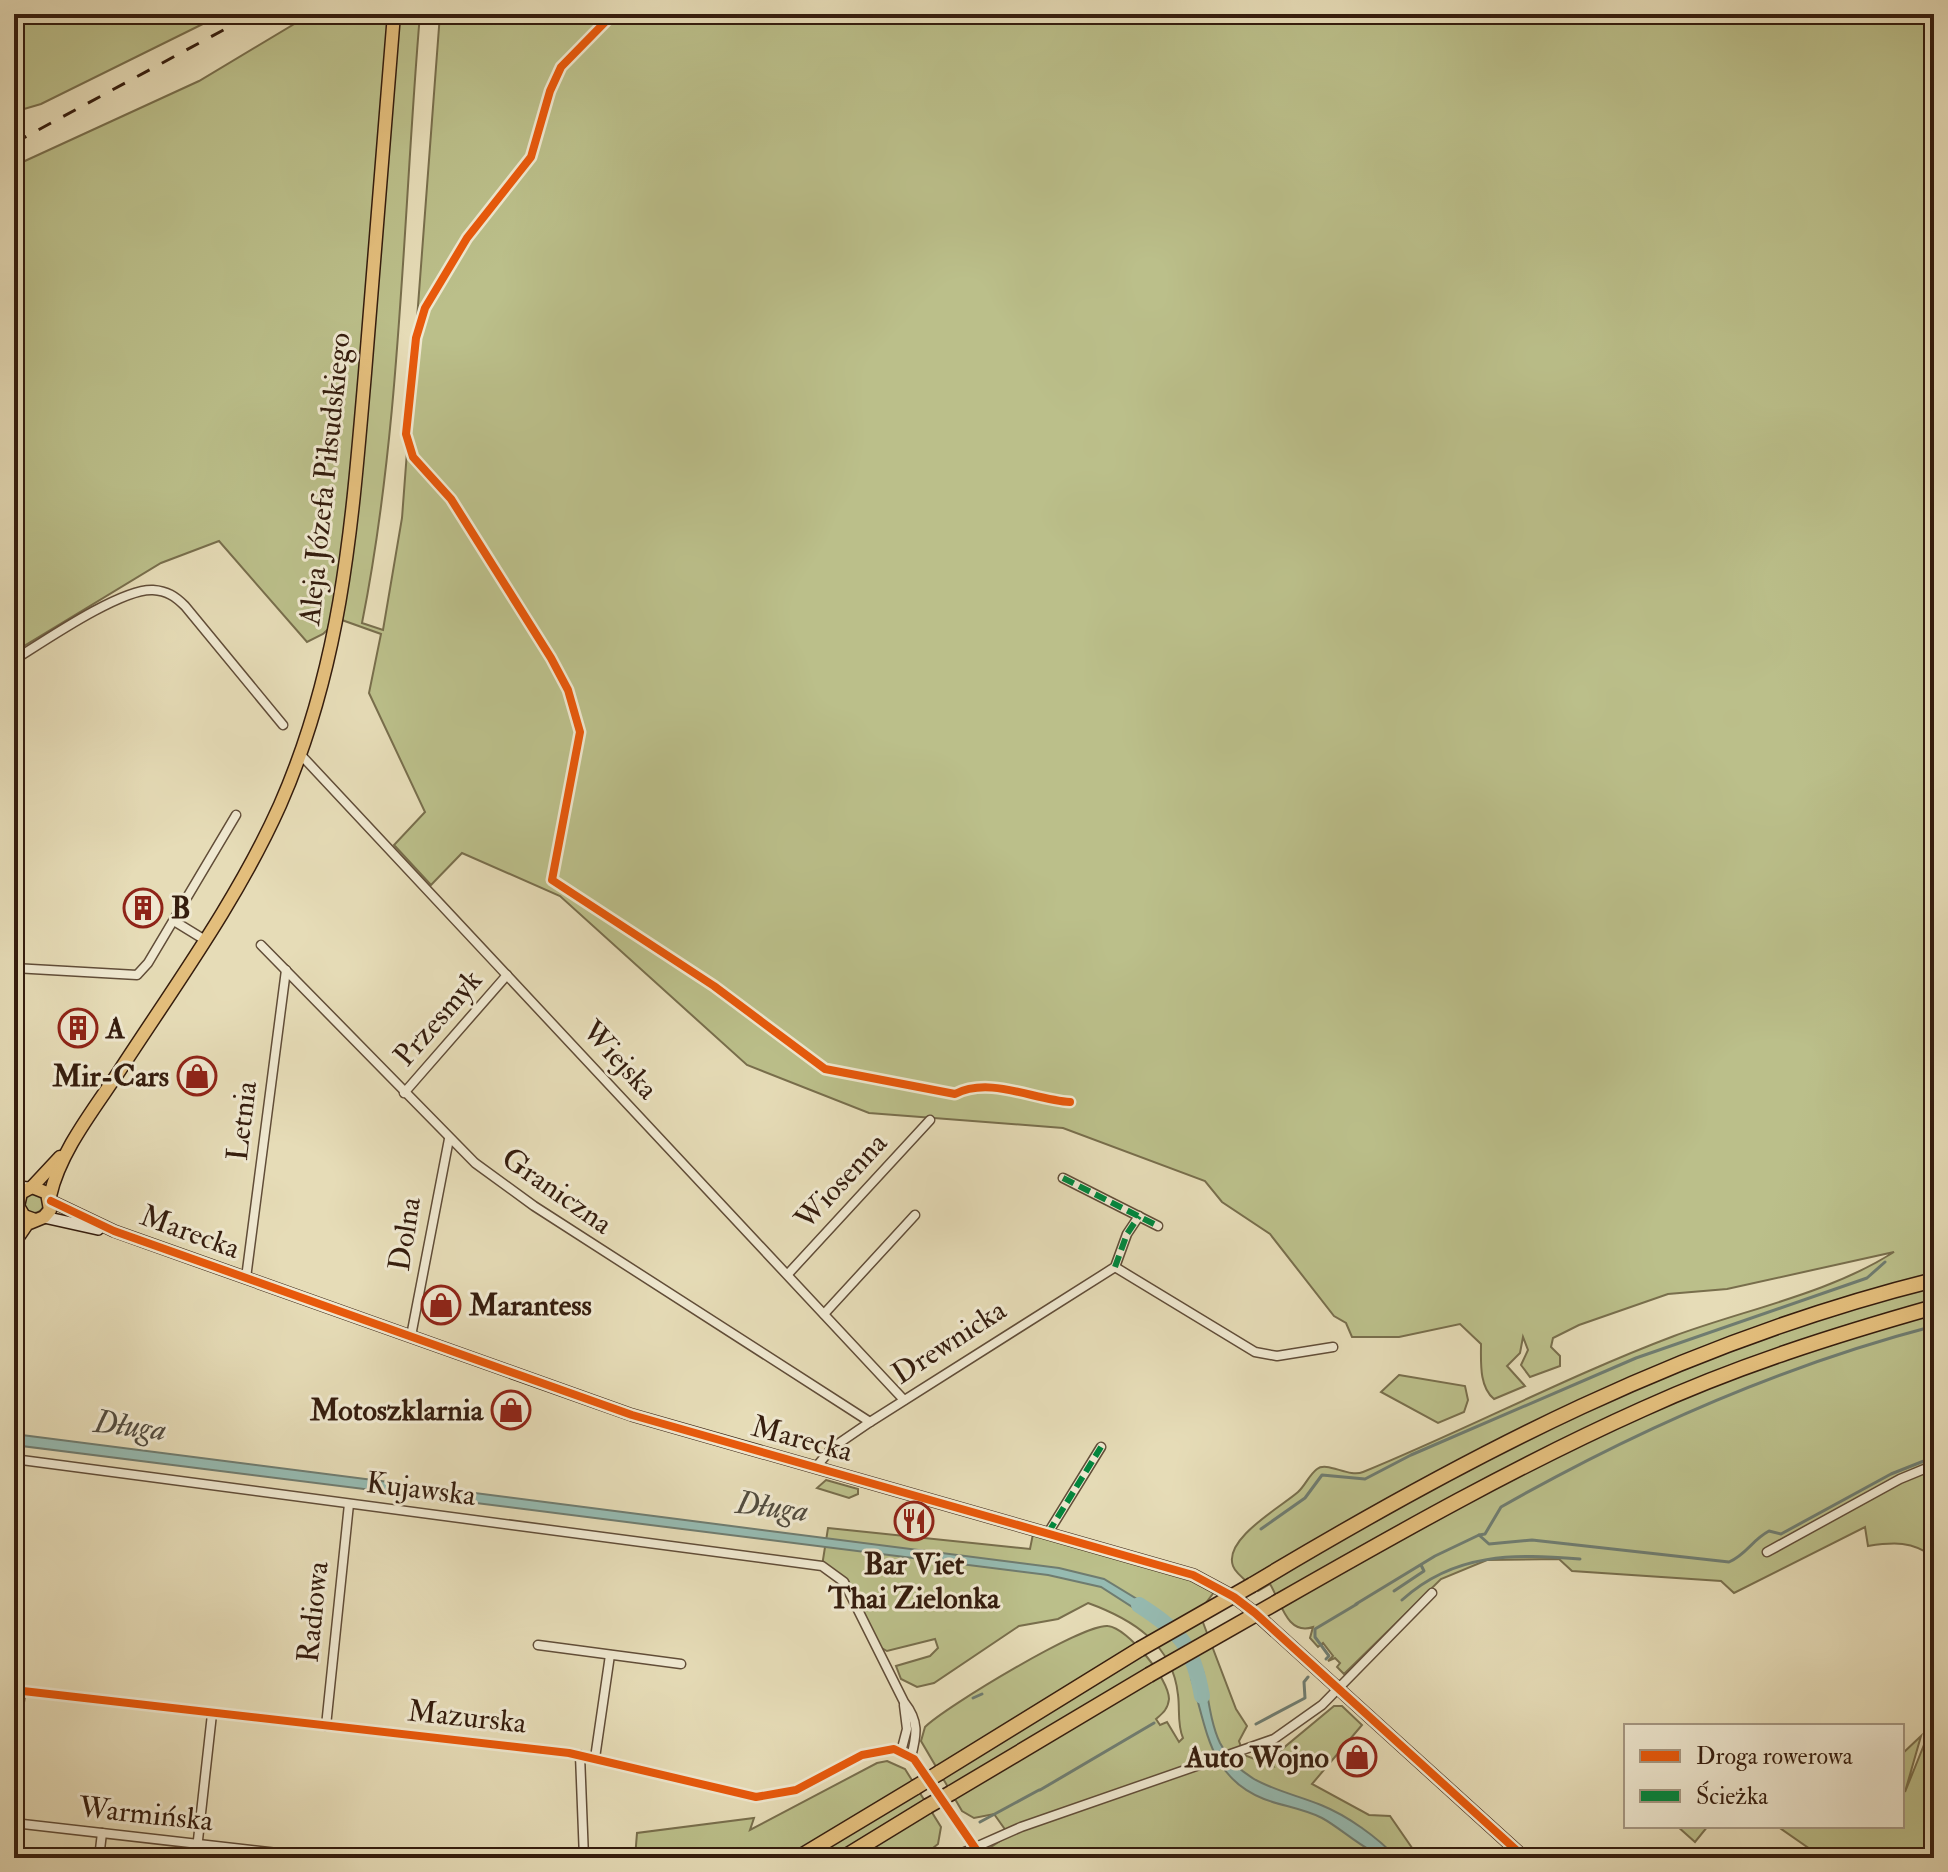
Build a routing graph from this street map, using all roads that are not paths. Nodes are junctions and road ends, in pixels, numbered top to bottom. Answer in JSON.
{"nodes":[{"id":1,"x":394,"y":14,"type":"edge"},
{"id":2,"x":14,"y":660,"type":"edge"},
{"id":3,"x":283,"y":725,"type":"dead end"},
{"id":4,"x":301,"y":755,"type":"junction"},
{"id":5,"x":236,"y":815,"type":"dead end"},
{"id":6,"x":174,"y":921,"type":"junction"},
{"id":7,"x":205,"y":940,"type":"junction"},
{"id":8,"x":261,"y":945,"type":"dead end"},
{"id":9,"x":14,"y":968,"type":"edge"},
{"id":10,"x":286,"y":970,"type":"junction"},
{"id":11,"x":507,"y":975,"type":"junction"},
{"id":12,"x":404,"y":1093,"type":"junction"},
{"id":13,"x":930,"y":1120,"type":"dead end"},
{"id":14,"x":84,"y":1126,"type":"junction"},
{"id":15,"x":449,"y":1139,"type":"junction"},
{"id":16,"x":1063,"y":1178,"type":"dead end"},
{"id":17,"x":24,"y":1187,"type":"edge"},
{"id":18,"x":50,"y":1198,"type":"junction"},
{"id":19,"x":17,"y":1206,"type":"edge"},
{"id":20,"x":915,"y":1215,"type":"dead end"},
{"id":21,"x":1139,"y":1216,"type":"junction"},
{"id":22,"x":40,"y":1218,"type":"junction"},
{"id":23,"x":14,"y":1224,"type":"edge"},
{"id":24,"x":1158,"y":1226,"type":"dead end"},
{"id":25,"x":114,"y":1231,"type":"junction"},
{"id":26,"x":14,"y":1243,"type":"edge"},
{"id":27,"x":1115,"y":1267,"type":"junction"},
{"id":28,"x":788,"y":1274,"type":"junction"},
{"id":29,"x":246,"y":1278,"type":"junction"},
{"id":30,"x":1934,"y":1280,"type":"edge"},
{"id":31,"x":1934,"y":1307,"type":"edge"},
{"id":32,"x":824,"y":1314,"type":"junction"},
{"id":33,"x":411,"y":1336,"type":"junction"},
{"id":34,"x":1333,"y":1347,"type":"dead end"},
{"id":35,"x":904,"y":1400,"type":"junction"},
{"id":36,"x":870,"y":1422,"type":"junction"},
{"id":37,"x":1101,"y":1447,"type":"dead end"},
{"id":38,"x":14,"y":1459,"type":"edge"},
{"id":39,"x":1934,"y":1465,"type":"edge"},
{"id":40,"x":816,"y":1467,"type":"junction"},
{"id":41,"x":349,"y":1504,"type":"junction"},
{"id":42,"x":1048,"y":1533,"type":"junction"},
{"id":43,"x":1767,"y":1552,"type":"dead end"},
{"id":44,"x":1432,"y":1593,"type":"dead end"},
{"id":45,"x":538,"y":1645,"type":"dead end"},
{"id":46,"x":610,"y":1655,"type":"junction"},
{"id":47,"x":681,"y":1664,"type":"dead end"},
{"id":48,"x":1338,"y":1689,"type":"junction"},
{"id":49,"x":17,"y":1691,"type":"edge"},
{"id":50,"x":904,"y":1702,"type":"junction"},
{"id":51,"x":212,"y":1714,"type":"junction"},
{"id":52,"x":326,"y":1726,"type":"junction"},
{"id":53,"x":14,"y":1743,"type":"edge"},
{"id":54,"x":901,"y":1752,"type":"junction"},
{"id":55,"x":580,"y":1755,"type":"junction"},
{"id":56,"x":911,"y":1757,"type":"junction"},
{"id":57,"x":595,"y":1758,"type":"junction"},
{"id":58,"x":14,"y":1823,"type":"edge"},
{"id":59,"x":102,"y":1833,"type":"junction"},
{"id":60,"x":197,"y":1843,"type":"junction"},
{"id":61,"x":974,"y":1846,"type":"junction"},
{"id":62,"x":99,"y":1858,"type":"edge"},
{"id":63,"x":196,"y":1858,"type":"edge"},
{"id":64,"x":321,"y":1858,"type":"edge"},
{"id":65,"x":584,"y":1858,"type":"edge"},
{"id":66,"x":798,"y":1858,"type":"edge"},
{"id":67,"x":843,"y":1858,"type":"edge"},
{"id":68,"x":951,"y":1858,"type":"edge"},
{"id":69,"x":982,"y":1858,"type":"edge"},
{"id":70,"x":1525,"y":1858,"type":"edge"}],
"edges":[{"from":1,"to":4,"type":"main road","name":"Aleja Józefa Piłsudskiego"},
{"from":2,"to":3,"type":"street"},
{"from":4,"to":7,"type":"main road","name":"Aleja Józefa Piłsudskiego"},
{"from":4,"to":11,"type":"street","name":"Wiejska"},
{"from":5,"to":6,"type":"street"},
{"from":6,"to":7,"type":"street"},
{"from":6,"to":9,"type":"street"},
{"from":7,"to":14,"type":"main road","name":"Aleja Józefa Piłsudskiego"},
{"from":8,"to":10,"type":"street","name":"Graniczna"},
{"from":10,"to":12,"type":"street","name":"Graniczna"},
{"from":10,"to":29,"type":"street","name":"Letnia"},
{"from":11,"to":12,"type":"street","name":"Przesmyk"},
{"from":11,"to":28,"type":"street","name":"Wiejska"},
{"from":12,"to":15,"type":"street","name":"Graniczna"},
{"from":13,"to":28,"type":"street","name":"Wiosenna"},
{"from":14,"to":17,"type":"main road","name":"Aleja Józefa Piłsudskiego"},
{"from":14,"to":18,"type":"main road","name":"Aleja Józefa Piłsudskiego"},
{"from":15,"to":33,"type":"street","name":"Dolna"},
{"from":15,"to":36,"type":"street","name":"Graniczna"},
{"from":16,"to":21,"type":"street"},
{"from":17,"to":18,"type":"main road"},
{"from":17,"to":19,"type":"main road"},
{"from":18,"to":22,"type":"main road"},
{"from":18,"to":25,"type":"street","name":"Marecka"},
{"from":19,"to":22,"type":"main road"},
{"from":19,"to":23,"type":"main road"},
{"from":20,"to":32,"type":"street"},
{"from":21,"to":24,"type":"street"},
{"from":21,"to":27,"type":"street"},
{"from":22,"to":25,"type":"street","name":"Marecka"},
{"from":22,"to":26,"type":"main road"},
{"from":25,"to":29,"type":"street","name":"Marecka"},
{"from":27,"to":34,"type":"street"},
{"from":27,"to":35,"type":"street","name":"Drewnicka"},
{"from":28,"to":32,"type":"street","name":"Wiejska"},
{"from":29,"to":33,"type":"street","name":"Marecka"},
{"from":30,"to":66,"type":"highway","bridge":true},
{"from":31,"to":67,"type":"highway","bridge":true},
{"from":32,"to":35,"type":"street","name":"Wiejska"},
{"from":33,"to":40,"type":"street","name":"Marecka"},
{"from":35,"to":36,"type":"street","name":"Drewnicka"},
{"from":36,"to":40,"type":"street","name":"Drewnicka"},
{"from":37,"to":42,"type":"street"},
{"from":38,"to":41,"type":"street","name":"Kujawska"},
{"from":39,"to":43,"type":"street"},
{"from":40,"to":42,"type":"street","name":"Marecka"},
{"from":41,"to":50,"type":"street","name":"Kujawska"},
{"from":41,"to":52,"type":"street","name":"Radiowa"},
{"from":42,"to":48,"type":"street","name":"Marecka"},
{"from":44,"to":48,"type":"street"},
{"from":45,"to":46,"type":"street"},
{"from":46,"to":47,"type":"street"},
{"from":46,"to":57,"type":"street"},
{"from":48,"to":61,"type":"street"},
{"from":48,"to":70,"type":"street","name":"Marecka"},
{"from":49,"to":51,"type":"street","name":"Mazurska"},
{"from":49,"to":53,"type":"street"},
{"from":50,"to":54,"type":"street"},
{"from":50,"to":56,"type":"street"},
{"from":51,"to":52,"type":"street","name":"Mazurska"},
{"from":51,"to":60,"type":"street"},
{"from":52,"to":55,"type":"street","name":"Mazurska"},
{"from":54,"to":56,"type":"street"},
{"from":54,"to":57,"type":"street","name":"Mazurska"},
{"from":55,"to":57,"type":"street","name":"Mazurska"},
{"from":55,"to":65,"type":"street"},
{"from":56,"to":61,"type":"street"},
{"from":58,"to":59,"type":"street","name":"Warmińska"},
{"from":59,"to":60,"type":"street","name":"Warmińska"},
{"from":59,"to":62,"type":"street"},
{"from":60,"to":63,"type":"street"},
{"from":60,"to":64,"type":"street","name":"Warmińska"},
{"from":61,"to":68,"type":"street"},
{"from":61,"to":69,"type":"street"}]}
